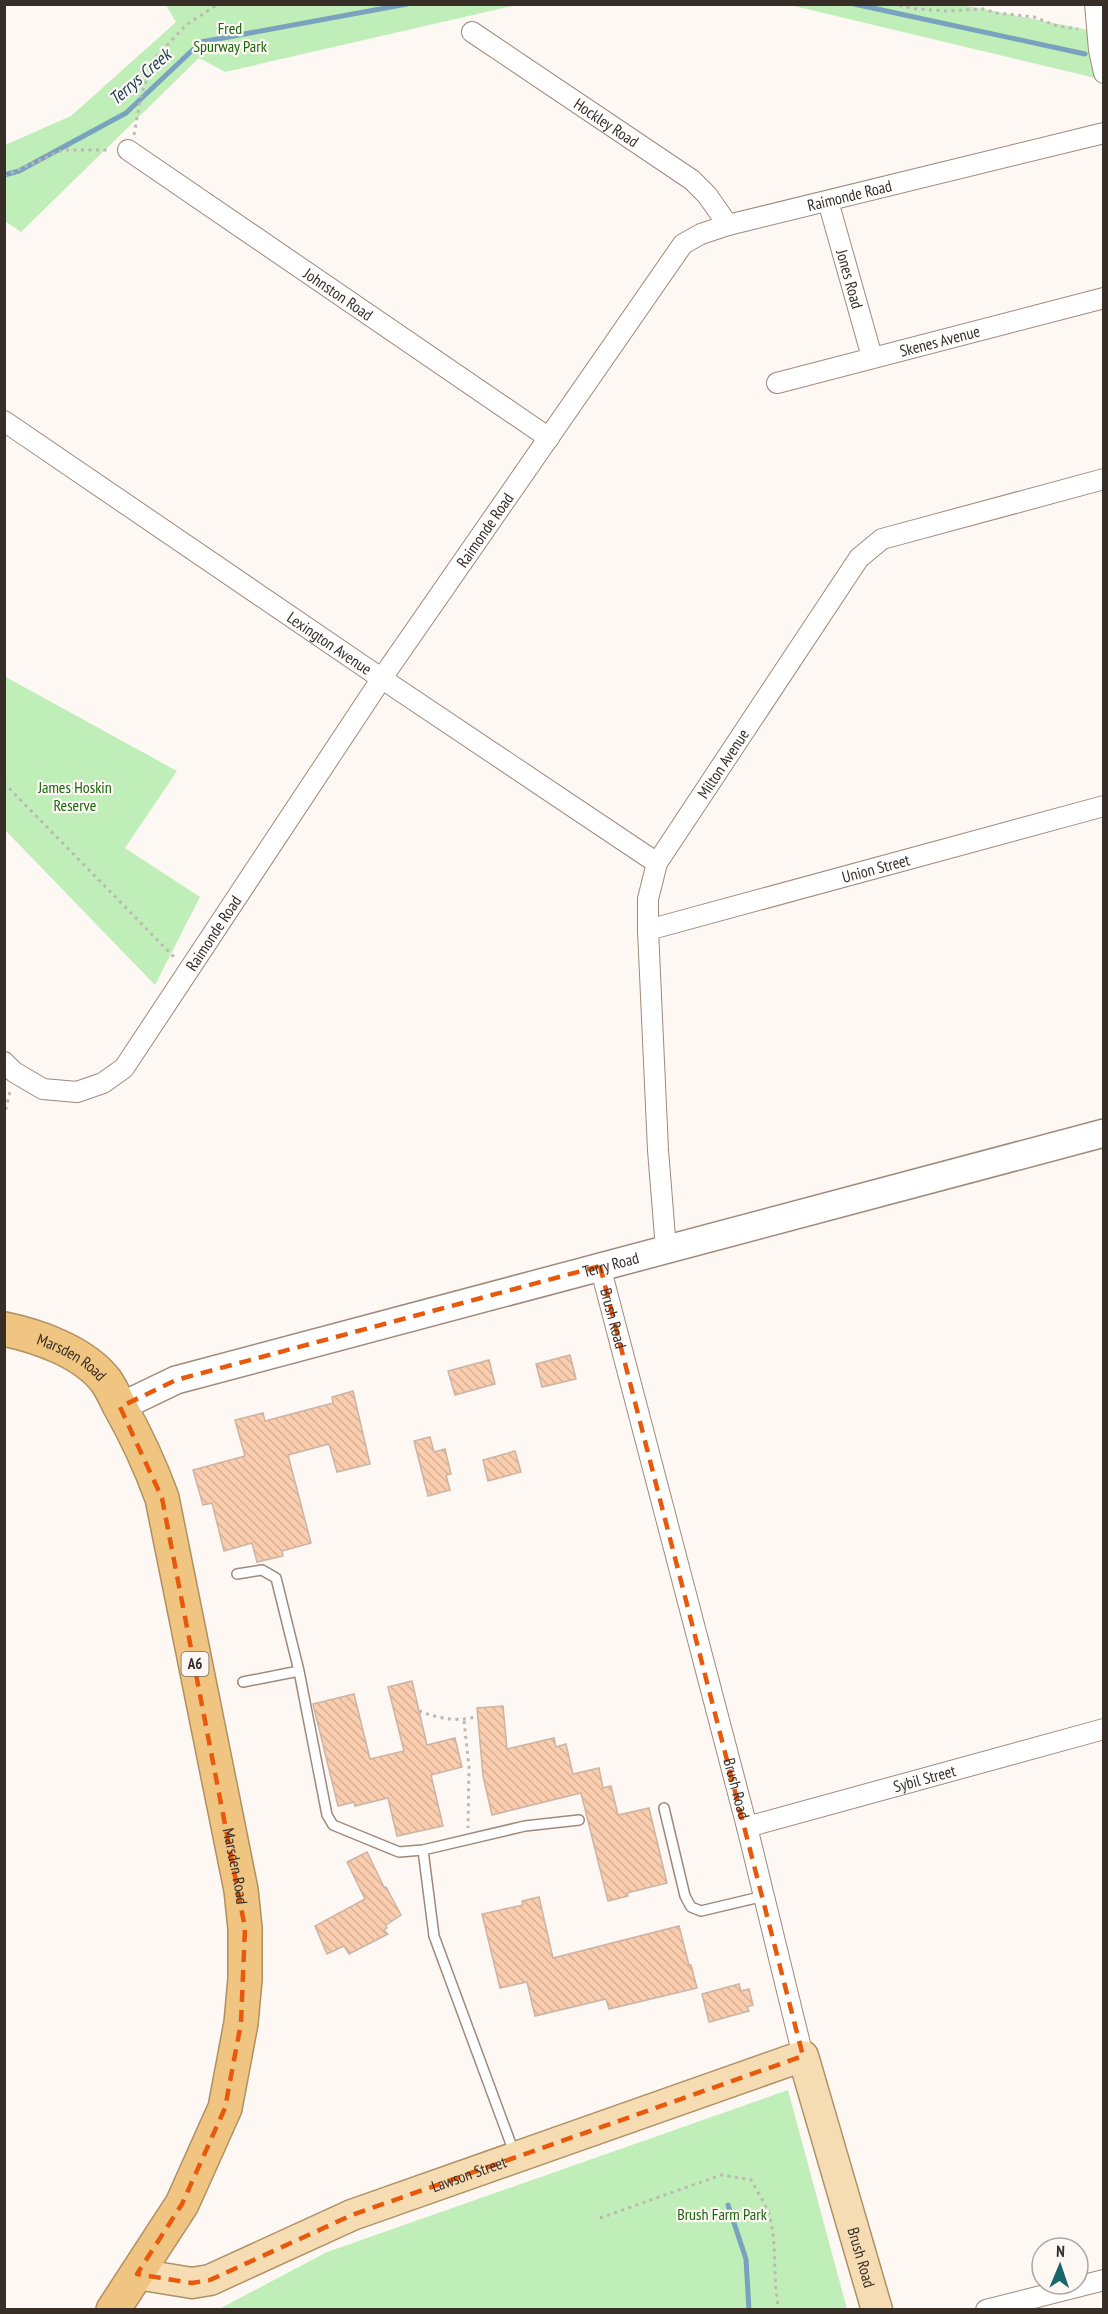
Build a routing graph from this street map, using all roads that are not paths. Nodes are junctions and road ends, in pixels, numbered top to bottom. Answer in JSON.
{"nodes":[{"id":1,"x":1095,"y":4,"type":"edge"},
{"id":2,"x":472,"y":32,"type":"dead end"},
{"id":3,"x":1104,"y":73,"type":"edge"},
{"id":4,"x":1104,"y":133,"type":"edge"},
{"id":5,"x":128,"y":150,"type":"road end"},
{"id":6,"x":828,"y":201,"type":"junction"},
{"id":7,"x":728,"y":225,"type":"junction"},
{"id":8,"x":1104,"y":298,"type":"edge"},
{"id":9,"x":872,"y":357,"type":"junction"},
{"id":10,"x":777,"y":383,"type":"dead end"},
{"id":11,"x":4,"y":421,"type":"edge"},
{"id":12,"x":549,"y":438,"type":"junction"},
{"id":13,"x":1104,"y":479,"type":"edge"},
{"id":14,"x":382,"y":678,"type":"junction"},
{"id":15,"x":1104,"y":806,"type":"edge"},
{"id":16,"x":657,"y":863,"type":"junction"},
{"id":17,"x":648,"y":930,"type":"junction"},
{"id":18,"x":9,"y":1067,"type":"edge"},
{"id":19,"x":1104,"y":1133,"type":"edge"},
{"id":20,"x":666,"y":1249,"type":"junction"},
{"id":21,"x":600,"y":1266,"type":"junction"},
{"id":22,"x":4,"y":1329,"type":"edge"},
{"id":23,"x":4,"y":1350,"type":"edge"},
{"id":24,"x":120,"y":1407,"type":"junction"},
{"id":25,"x":237,"y":1574,"type":"dead end"},
{"id":26,"x":299,"y":1671,"type":"junction"},
{"id":27,"x":243,"y":1682,"type":"dead end"},
{"id":28,"x":1104,"y":1729,"type":"edge"},
{"id":29,"x":664,"y":1808,"type":"dead end"},
{"id":30,"x":579,"y":1820,"type":"dead end"},
{"id":31,"x":747,"y":1827,"type":"junction"},
{"id":32,"x":423,"y":1850,"type":"junction"},
{"id":33,"x":764,"y":1896,"type":"junction"},
{"id":34,"x":803,"y":2056,"type":"junction"},
{"id":35,"x":516,"y":2157,"type":"junction"},
{"id":36,"x":137,"y":2274,"type":"junction"},
{"id":37,"x":1104,"y":2280,"type":"edge"},
{"id":38,"x":113,"y":2310,"type":"edge"},
{"id":39,"x":877,"y":2310,"type":"edge"},
{"id":40,"x":986,"y":2310,"type":"edge"}],
"edges":[{"from":1,"to":3,"type":"street"},
{"from":2,"to":7,"type":"street","name":"Hockley Road"},
{"from":4,"to":6,"type":"street","name":"Raimonde Road"},
{"from":5,"to":12,"type":"street","name":"Johnston Road"},
{"from":6,"to":7,"type":"street","name":"Raimonde Road"},
{"from":6,"to":9,"type":"street","name":"Jones Road"},
{"from":7,"to":12,"type":"street","name":"Raimonde Road"},
{"from":8,"to":9,"type":"street","name":"Skenes Avenue"},
{"from":9,"to":10,"type":"street","name":"Skenes Avenue"},
{"from":11,"to":14,"type":"street","name":"Lexington Avenue"},
{"from":12,"to":14,"type":"street","name":"Raimonde Road"},
{"from":13,"to":16,"type":"street","name":"Milton Avenue"},
{"from":14,"to":16,"type":"street","name":"Lexington Avenue"},
{"from":14,"to":18,"type":"street","name":"Raimonde Road"},
{"from":15,"to":17,"type":"street","name":"Union Street"},
{"from":16,"to":17,"type":"street","name":"Milton Avenue"},
{"from":17,"to":20,"type":"street","name":"Milton Avenue"},
{"from":19,"to":20,"type":"street","name":"Terry Road"},
{"from":20,"to":21,"type":"street","name":"Terry Road"},
{"from":21,"to":24,"type":"street","name":"Terry Road"},
{"from":21,"to":31,"type":"street","name":"Brush Road"},
{"from":22,"to":24,"type":"highway","name":"Marsden Road","number":"A6"},
{"from":23,"to":24,"type":"highway","name":"Marsden Road"},
{"from":24,"to":36,"type":"highway","name":"Marsden Road","number":"A6"},
{"from":25,"to":26,"type":"lane"},
{"from":26,"to":27,"type":"lane"},
{"from":26,"to":32,"type":"lane"},
{"from":28,"to":31,"type":"street","name":"Sybil Street"},
{"from":29,"to":33,"type":"lane"},
{"from":30,"to":32,"type":"lane"},
{"from":31,"to":33,"type":"street","name":"Brush Road"},
{"from":32,"to":35,"type":"lane"},
{"from":33,"to":34,"type":"street","name":"Brush Road"},
{"from":34,"to":35,"type":"main road","name":"Lawson Street"},
{"from":34,"to":39,"type":"main road","name":"Brush Road"},
{"from":35,"to":36,"type":"main road","name":"Lawson Street"},
{"from":36,"to":38,"type":"highway","name":"Marsden Road","number":"A6"},
{"from":37,"to":40,"type":"street"}]}
